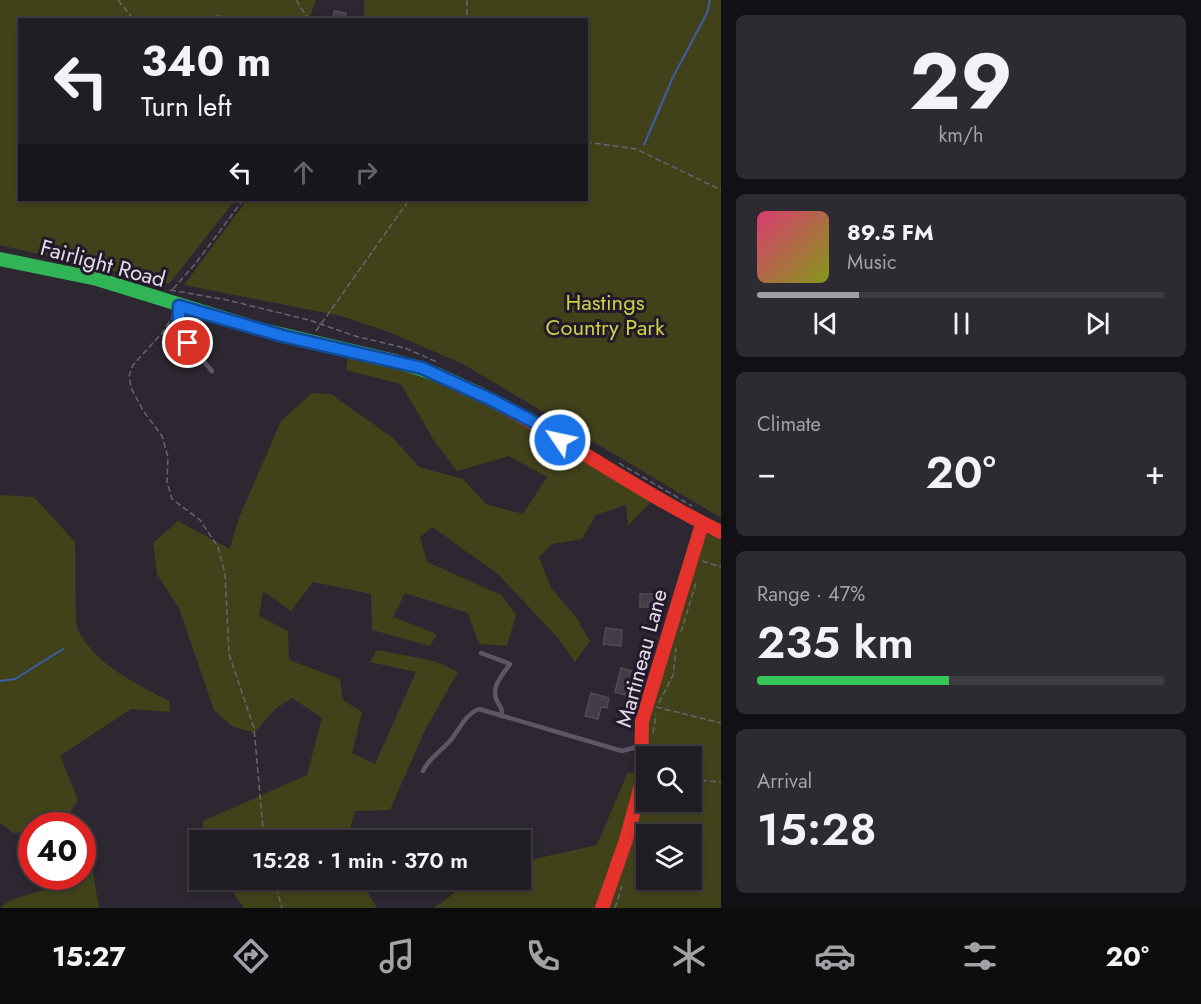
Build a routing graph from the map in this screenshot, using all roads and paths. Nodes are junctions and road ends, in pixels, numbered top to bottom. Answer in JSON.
{"nodes":[{"id":1,"x":118,"y":0,"type":"edge"},
{"id":2,"x":296,"y":0,"type":"edge"},
{"id":3,"x":467,"y":0,"type":"edge"},
{"id":4,"x":132,"y":18,"type":"edge"},
{"id":5,"x":200,"y":18,"type":"edge"},
{"id":6,"x":236,"y":18,"type":"edge"},
{"id":7,"x":308,"y":18,"type":"edge"},
{"id":8,"x":467,"y":18,"type":"edge"},
{"id":9,"x":588,"y":142,"type":"edge"},
{"id":10,"x":721,"y":190,"type":"edge"},
{"id":11,"x":242,"y":201,"type":"edge"},
{"id":12,"x":408,"y":201,"type":"edge"},
{"id":13,"x":0,"y":259,"type":"edge"},
{"id":14,"x":163,"y":300,"type":"junction"},
{"id":15,"x":179,"y":306,"type":"junction"},
{"id":16,"x":309,"y":342,"type":"junction"},
{"id":17,"x":212,"y":371,"type":"dead end"},
{"id":18,"x":702,"y":524,"type":"junction"},
{"id":19,"x":721,"y":532,"type":"edge"},
{"id":20,"x":702,"y":560,"type":"dead end"},
{"id":21,"x":721,"y":567,"type":"edge"},
{"id":22,"x":696,"y":582,"type":"dead end"},
{"id":23,"x":680,"y":637,"type":"dead end"},
{"id":24,"x":676,"y":648,"type":"dead end"},
{"id":25,"x":481,"y":653,"type":"dead end"},
{"id":26,"x":652,"y":706,"type":"junction"},
{"id":27,"x":501,"y":716,"type":"junction"},
{"id":28,"x":721,"y":723,"type":"edge"},
{"id":29,"x":653,"y":733,"type":"dead end"},
{"id":30,"x":646,"y":745,"type":"junction"},
{"id":31,"x":423,"y":771,"type":"dead end"},
{"id":32,"x":702,"y":781,"type":"edge"},
{"id":33,"x":721,"y":782,"type":"edge"},
{"id":34,"x":263,"y":830,"type":"edge"},
{"id":35,"x":277,"y":890,"type":"edge"},
{"id":36,"x":282,"y":908,"type":"edge"},
{"id":37,"x":602,"y":908,"type":"edge"}],
"edges":[{"from":1,"to":4,"type":"path"},
{"from":2,"to":7,"type":"path"},
{"from":3,"to":8,"type":"path"},
{"from":5,"to":6,"type":"path"},
{"from":9,"to":10,"type":"path"},
{"from":11,"to":14,"type":"path"},
{"from":12,"to":16,"type":"path"},
{"from":13,"to":14,"type":"street","name":"Fairlight Road"},
{"from":14,"to":15,"type":"street","name":"Fairlight Road"},
{"from":15,"to":16,"type":"street","name":"Fairlight Road"},
{"from":15,"to":17,"type":"lane"},
{"from":15,"to":34,"type":"path"},
{"from":16,"to":18,"type":"street","name":"Fairlight Road"},
{"from":18,"to":19,"type":"street","name":"Fairlight Road"},
{"from":18,"to":26,"type":"street","name":"Martineau Lane"},
{"from":20,"to":21,"type":"path"},
{"from":22,"to":23,"type":"path"},
{"from":24,"to":26,"type":"path"},
{"from":25,"to":27,"type":"lane"},
{"from":26,"to":28,"type":"path"},
{"from":26,"to":29,"type":"path"},
{"from":26,"to":30,"type":"street","name":"Martineau Lane"},
{"from":27,"to":30,"type":"lane"},
{"from":27,"to":31,"type":"lane"},
{"from":30,"to":37,"type":"street","name":"Martineau Lane"},
{"from":32,"to":33,"type":"path"},
{"from":35,"to":36,"type":"path"}]}
